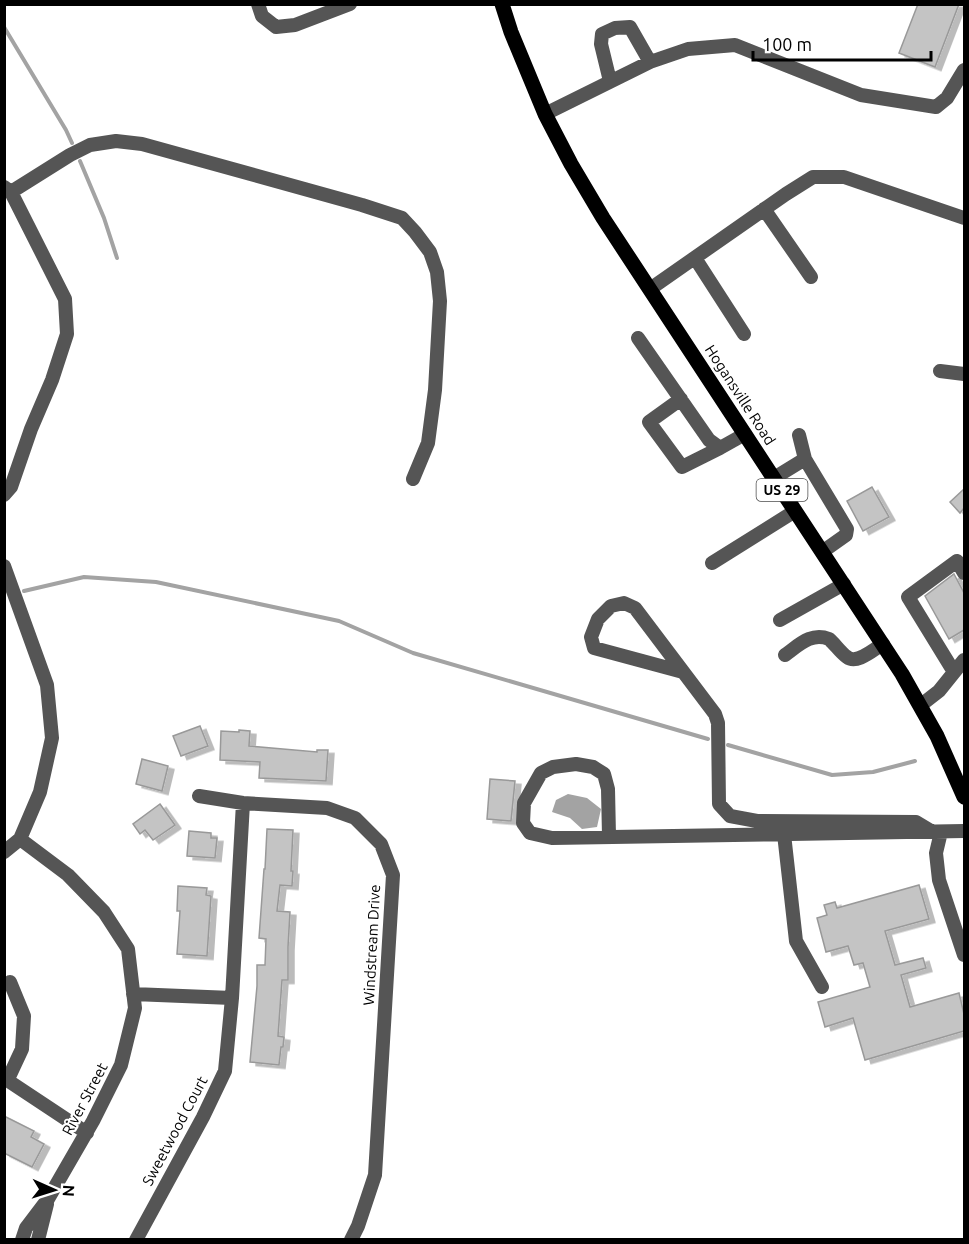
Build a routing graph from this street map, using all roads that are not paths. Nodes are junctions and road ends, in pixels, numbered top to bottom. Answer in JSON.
{"nodes":[{"id":1,"x":258,"y":4,"type":"edge"},
{"id":2,"x":350,"y":4,"type":"edge"},
{"id":3,"x":502,"y":4,"type":"edge"},
{"id":4,"x":650,"y":62,"type":"junction"},
{"id":5,"x":964,"y":70,"type":"edge"},
{"id":6,"x":610,"y":81,"type":"junction"},
{"id":7,"x":545,"y":114,"type":"junction"},
{"id":8,"x":8,"y":190,"type":"edge"},
{"id":9,"x":764,"y":209,"type":"junction"},
{"id":10,"x":964,"y":218,"type":"edge"},
{"id":11,"x":695,"y":258,"type":"junction"},
{"id":12,"x":810,"y":277,"type":"dead end"},
{"id":13,"x":650,"y":289,"type":"junction"},
{"id":14,"x":744,"y":334,"type":"dead end"},
{"id":15,"x":638,"y":338,"type":"dead end"},
{"id":16,"x":940,"y":371,"type":"dead end"},
{"id":17,"x":964,"y":374,"type":"edge"},
{"id":18,"x":681,"y":399,"type":"junction"},
{"id":19,"x":745,"y":434,"type":"junction"},
{"id":20,"x":800,"y":435,"type":"dead end"},
{"id":21,"x":720,"y":448,"type":"junction"},
{"id":22,"x":805,"y":459,"type":"junction"},
{"id":23,"x":774,"y":478,"type":"junction"},
{"id":24,"x":413,"y":479,"type":"dead end"},
{"id":25,"x":4,"y":495,"type":"edge"},
{"id":26,"x":795,"y":511,"type":"junction"},
{"id":27,"x":822,"y":552,"type":"junction"},
{"id":28,"x":712,"y":563,"type":"dead end"},
{"id":29,"x":4,"y":566,"type":"edge"},
{"id":30,"x":964,"y":573,"type":"edge"},
{"id":31,"x":844,"y":584,"type":"junction"},
{"id":32,"x":780,"y":620,"type":"dead end"},
{"id":33,"x":883,"y":644,"type":"junction"},
{"id":34,"x":785,"y":656,"type":"dead end"},
{"id":35,"x":964,"y":660,"type":"edge"},
{"id":36,"x":683,"y":672,"type":"junction"},
{"id":37,"x":954,"y":672,"type":"junction"},
{"id":38,"x":921,"y":705,"type":"junction"},
{"id":39,"x":199,"y":796,"type":"dead end"},
{"id":40,"x":964,"y":797,"type":"edge"},
{"id":41,"x":243,"y":803,"type":"junction"},
{"id":42,"x":964,"y":831,"type":"edge"},
{"id":43,"x":937,"y":832,"type":"junction"},
{"id":44,"x":784,"y":834,"type":"junction"},
{"id":45,"x":609,"y":836,"type":"junction"},
{"id":46,"x":20,"y":839,"type":"junction"},
{"id":47,"x":4,"y":852,"type":"edge"},
{"id":48,"x":964,"y":955,"type":"edge"},
{"id":49,"x":10,"y":982,"type":"dead end"},
{"id":50,"x":822,"y":987,"type":"dead end"},
{"id":51,"x":133,"y":994,"type":"junction"},
{"id":52,"x":232,"y":998,"type":"junction"},
{"id":53,"x":6,"y":1079,"type":"edge"},
{"id":54,"x":87,"y":1133,"type":"junction"},
{"id":55,"x":48,"y":1199,"type":"junction"},
{"id":56,"x":22,"y":1239,"type":"edge"},
{"id":57,"x":38,"y":1239,"type":"edge"},
{"id":58,"x":136,"y":1239,"type":"edge"},
{"id":59,"x":351,"y":1239,"type":"edge"}],
"edges":[{"from":1,"to":2,"type":"street"},
{"from":3,"to":7,"type":"main road","name":"Hogansville Road","number":"US 29"},
{"from":4,"to":5,"type":"street"},
{"from":4,"to":6,"type":"street"},
{"from":4,"to":6,"type":"street"},
{"from":6,"to":7,"type":"street"},
{"from":7,"to":13,"type":"main road","name":"Hogansville Road","number":"US 29"},
{"from":8,"to":24,"type":"street"},
{"from":8,"to":25,"type":"street"},
{"from":9,"to":10,"type":"street"},
{"from":9,"to":11,"type":"street"},
{"from":9,"to":12,"type":"street"},
{"from":11,"to":13,"type":"street"},
{"from":11,"to":14,"type":"street"},
{"from":13,"to":19,"type":"main road","name":"Hogansville Road","number":"US 29"},
{"from":15,"to":18,"type":"street"},
{"from":16,"to":17,"type":"street"},
{"from":18,"to":21,"type":"street"},
{"from":18,"to":21,"type":"street"},
{"from":19,"to":21,"type":"street"},
{"from":19,"to":23,"type":"main road","name":"Hogansville Road","number":"US 29"},
{"from":20,"to":22,"type":"street"},
{"from":22,"to":23,"type":"street"},
{"from":22,"to":27,"type":"street"},
{"from":23,"to":26,"type":"main road","name":"Hogansville Road","number":"US 29"},
{"from":26,"to":27,"type":"main road","name":"Hogansville Road","number":"US 29"},
{"from":26,"to":28,"type":"street"},
{"from":27,"to":31,"type":"main road","name":"Hogansville Road","number":"US 29"},
{"from":29,"to":46,"type":"street"},
{"from":30,"to":37,"type":"street"},
{"from":31,"to":32,"type":"street"},
{"from":31,"to":33,"type":"main road","name":"Hogansville Road","number":"US 29"},
{"from":33,"to":34,"type":"street"},
{"from":33,"to":38,"type":"main road","name":"Hogansville Road","number":"US 29"},
{"from":35,"to":37,"type":"street"},
{"from":36,"to":36,"type":"street"},
{"from":36,"to":43,"type":"street"},
{"from":37,"to":38,"type":"street"},
{"from":38,"to":40,"type":"main road","name":"Hogansville Road","number":"US 29"},
{"from":39,"to":41,"type":"street","name":"Windstream Drive"},
{"from":41,"to":52,"type":"street","name":"Sweetwood Court"},
{"from":41,"to":59,"type":"street","name":"Windstream Drive"},
{"from":42,"to":43,"type":"street"},
{"from":43,"to":44,"type":"street"},
{"from":43,"to":48,"type":"street"},
{"from":44,"to":45,"type":"street"},
{"from":44,"to":50,"type":"street"},
{"from":45,"to":45,"type":"street"},
{"from":46,"to":47,"type":"street"},
{"from":46,"to":51,"type":"street","name":"River Street"},
{"from":49,"to":53,"type":"street"},
{"from":51,"to":52,"type":"street"},
{"from":51,"to":54,"type":"street","name":"River Street"},
{"from":52,"to":58,"type":"street","name":"Sweetwood Court"},
{"from":53,"to":54,"type":"street"},
{"from":54,"to":55,"type":"street","name":"River Street"},
{"from":55,"to":56,"type":"street","name":"River Street"},
{"from":55,"to":57,"type":"street","name":"River Street"}]}
